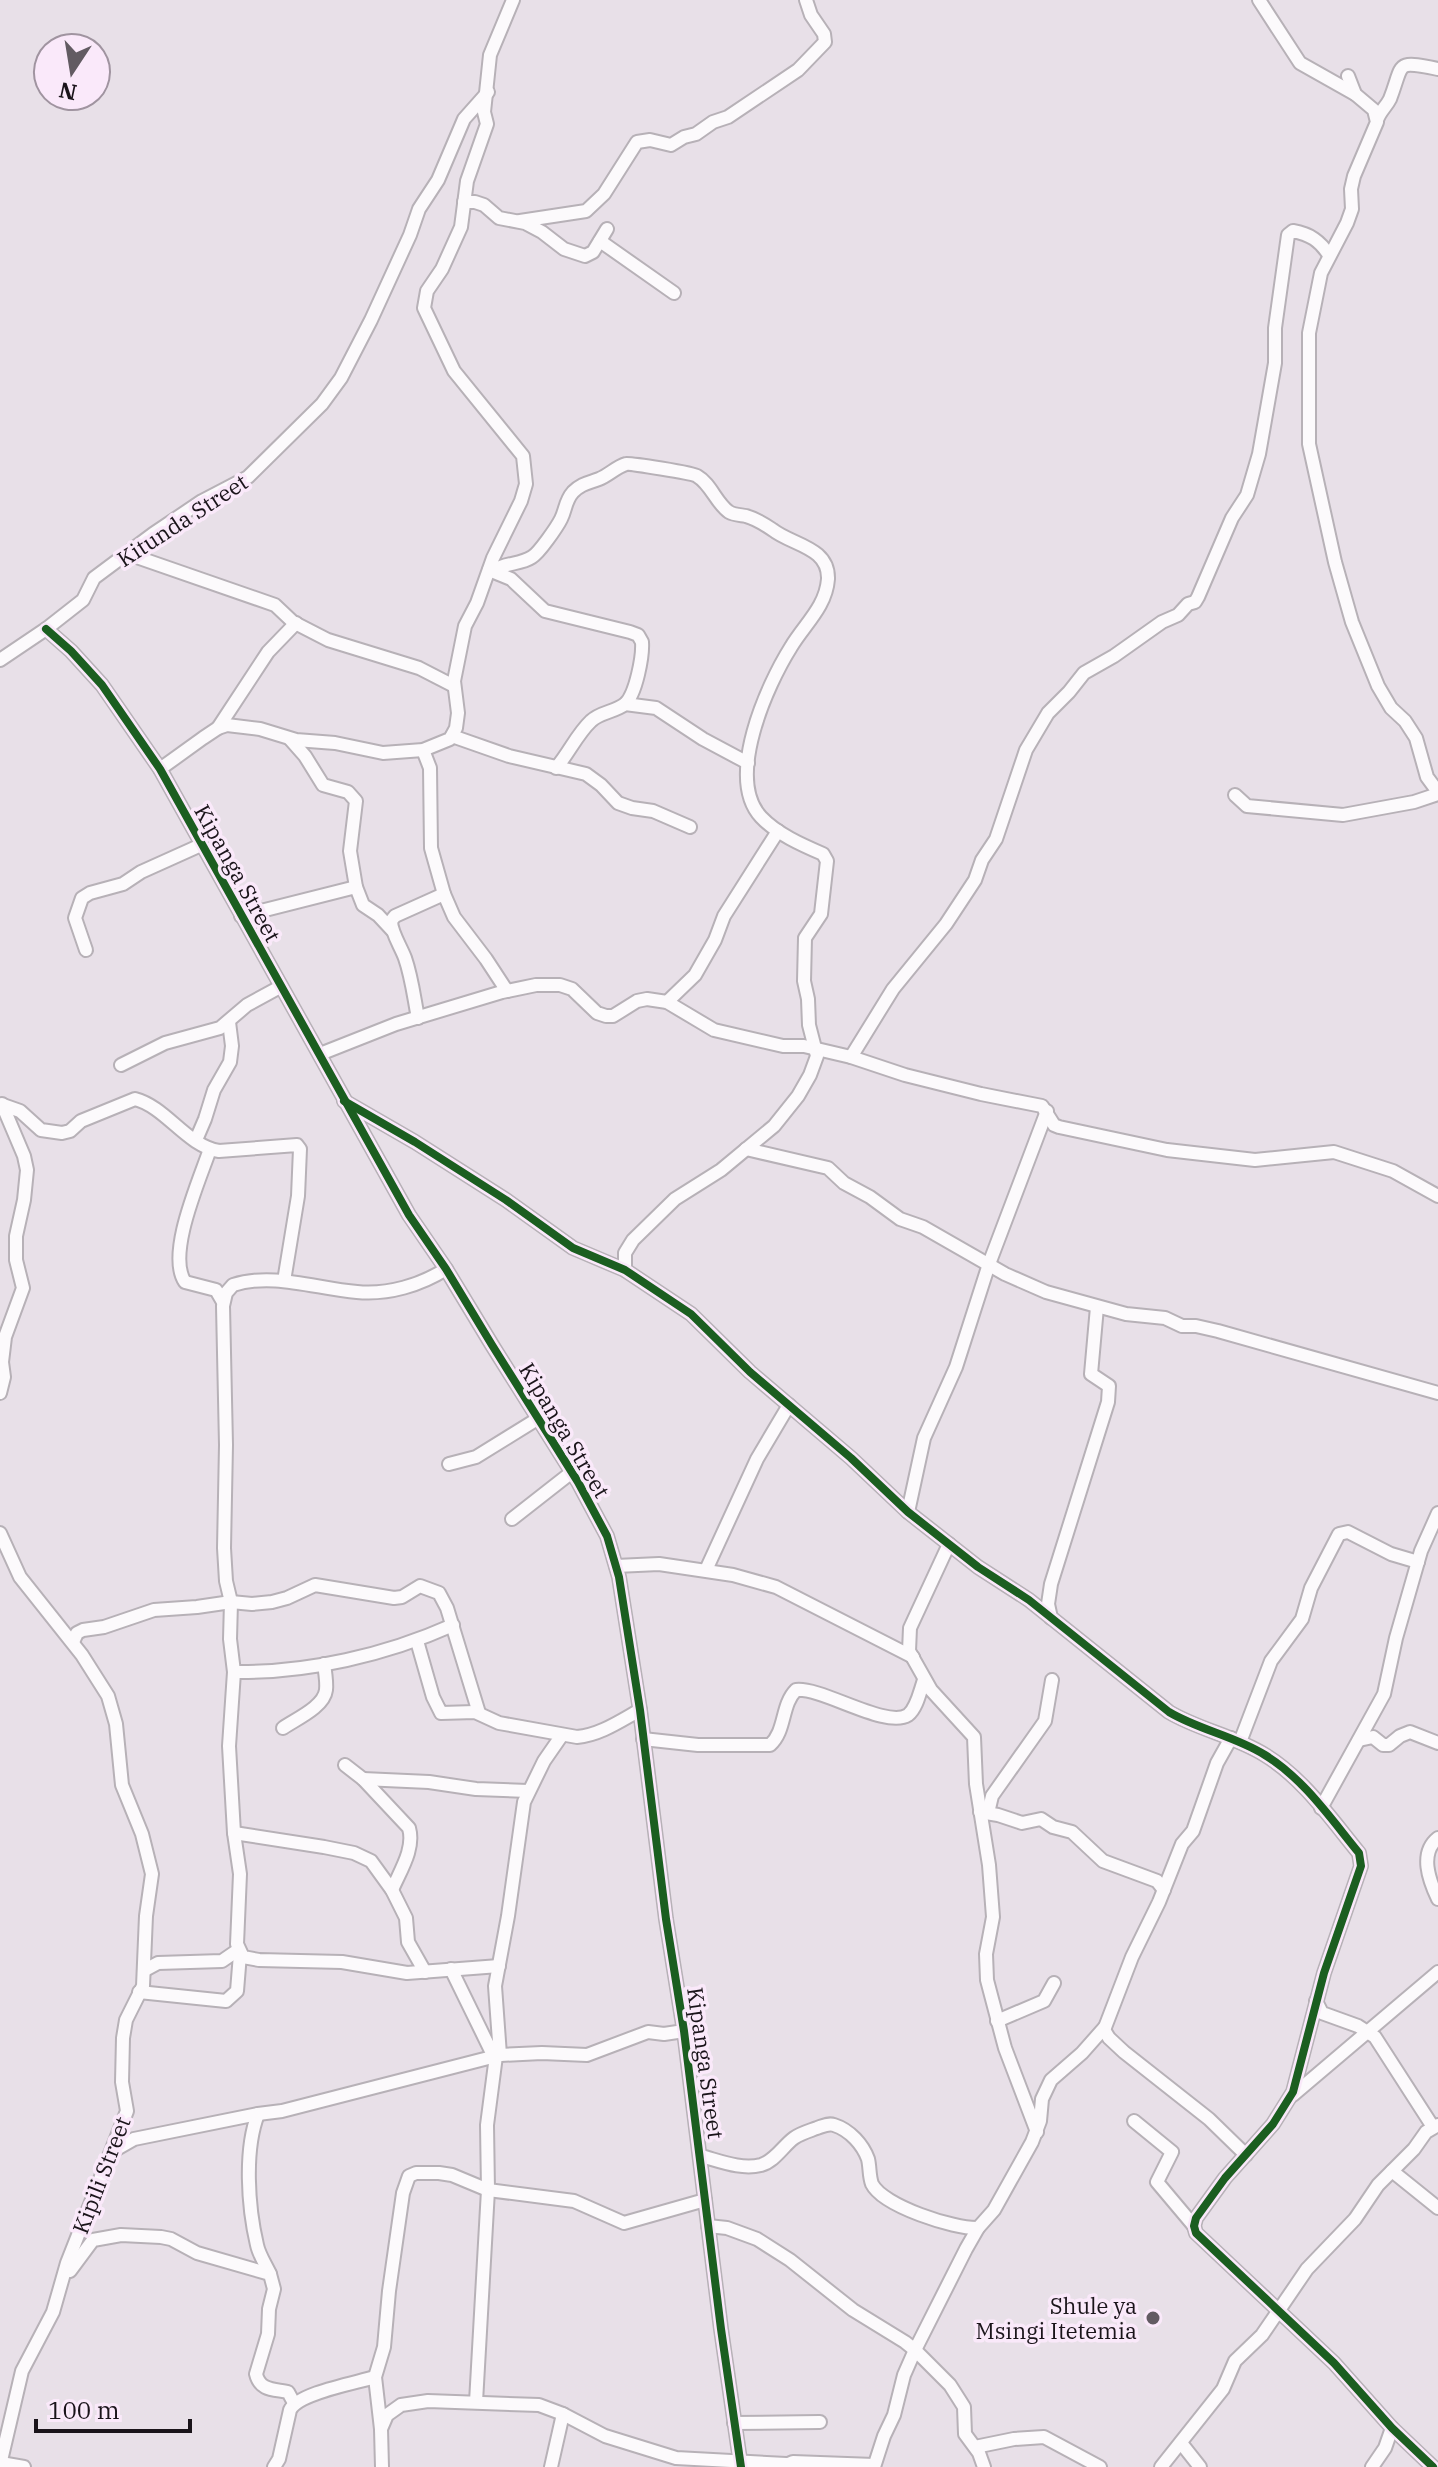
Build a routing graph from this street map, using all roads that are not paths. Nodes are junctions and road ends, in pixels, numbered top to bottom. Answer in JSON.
{"nodes":[{"id":1,"x":513,"y":0,"type":"edge"},
{"id":2,"x":806,"y":0,"type":"edge"},
{"id":3,"x":1259,"y":0,"type":"edge"},
{"id":4,"x":1438,"y":69,"type":"edge"},
{"id":5,"x":1348,"y":76,"type":"dead end"},
{"id":6,"x":488,"y":92,"type":"junction"},
{"id":7,"x":1355,"y":94,"type":"junction"},
{"id":8,"x":1377,"y":122,"type":"junction"},
{"id":9,"x":464,"y":202,"type":"junction"},
{"id":10,"x":520,"y":221,"type":"junction"},
{"id":11,"x":607,"y":229,"type":"dead end"},
{"id":12,"x":600,"y":241,"type":"junction"},
{"id":13,"x":1329,"y":255,"type":"junction"},
{"id":14,"x":674,"y":293,"type":"dead end"},
{"id":15,"x":128,"y":554,"type":"junction"},
{"id":16,"x":490,"y":570,"type":"junction"},
{"id":17,"x":296,"y":623,"type":"junction"},
{"id":18,"x":46,"y":629,"type":"junction"},
{"id":19,"x":0,"y":660,"type":"edge"},
{"id":20,"x":454,"y":686,"type":"junction"},
{"id":21,"x":625,"y":704,"type":"junction"},
{"id":22,"x":218,"y":728,"type":"junction"},
{"id":23,"x":452,"y":736,"type":"junction"},
{"id":24,"x":290,"y":738,"type":"junction"},
{"id":25,"x":423,"y":750,"type":"junction"},
{"id":26,"x":748,"y":763,"type":"junction"},
{"id":27,"x":556,"y":768,"type":"junction"},
{"id":28,"x":160,"y":769,"type":"junction"},
{"id":29,"x":1438,"y":793,"type":"edge"},
{"id":30,"x":1235,"y":795,"type":"dead end"},
{"id":31,"x":690,"y":827,"type":"dead end"},
{"id":32,"x":778,"y":831,"type":"junction"},
{"id":33,"x":201,"y":845,"type":"junction"},
{"id":34,"x":356,"y":887,"type":"junction"},
{"id":35,"x":444,"y":894,"type":"junction"},
{"id":36,"x":241,"y":916,"type":"junction"},
{"id":37,"x":392,"y":930,"type":"junction"},
{"id":38,"x":86,"y":950,"type":"dead end"},
{"id":39,"x":280,"y":987,"type":"junction"},
{"id":40,"x":507,"y":991,"type":"junction"},
{"id":41,"x":667,"y":1002,"type":"junction"},
{"id":42,"x":418,"y":1018,"type":"junction"},
{"id":43,"x":229,"y":1022,"type":"junction"},
{"id":44,"x":816,"y":1049,"type":"junction"},
{"id":45,"x":320,"y":1054,"type":"junction"},
{"id":46,"x":851,"y":1057,"type":"junction"},
{"id":47,"x":121,"y":1065,"type":"dead end"},
{"id":48,"x":344,"y":1101,"type":"junction"},
{"id":49,"x":2,"y":1103,"type":"edge"},
{"id":50,"x":1047,"y":1111,"type":"junction"},
{"id":51,"x":196,"y":1140,"type":"junction"},
{"id":52,"x":210,"y":1149,"type":"junction"},
{"id":53,"x":746,"y":1149,"type":"junction"},
{"id":54,"x":1438,"y":1196,"type":"edge"},
{"id":55,"x":989,"y":1264,"type":"junction"},
{"id":56,"x":446,"y":1269,"type":"junction"},
{"id":57,"x":625,"y":1270,"type":"junction"},
{"id":58,"x":284,"y":1281,"type":"junction"},
{"id":59,"x":223,"y":1302,"type":"junction"},
{"id":60,"x":1097,"y":1307,"type":"junction"},
{"id":61,"x":0,"y":1393,"type":"edge"},
{"id":62,"x":1438,"y":1393,"type":"edge"},
{"id":63,"x":789,"y":1405,"type":"junction"},
{"id":64,"x":539,"y":1418,"type":"junction"},
{"id":65,"x":449,"y":1464,"type":"dead end"},
{"id":66,"x":572,"y":1472,"type":"junction"},
{"id":67,"x":908,"y":1512,"type":"junction"},
{"id":68,"x":1438,"y":1513,"type":"edge"},
{"id":69,"x":512,"y":1519,"type":"dead end"},
{"id":70,"x":0,"y":1533,"type":"edge"},
{"id":71,"x":949,"y":1544,"type":"junction"},
{"id":72,"x":1438,"y":1552,"type":"edge"},
{"id":73,"x":1420,"y":1556,"type":"junction"},
{"id":74,"x":616,"y":1566,"type":"junction"},
{"id":75,"x":706,"y":1570,"type":"junction"},
{"id":76,"x":231,"y":1602,"type":"junction"},
{"id":77,"x":1051,"y":1618,"type":"junction"},
{"id":78,"x":453,"y":1625,"type":"junction"},
{"id":79,"x":417,"y":1641,"type":"junction"},
{"id":80,"x":73,"y":1642,"type":"junction"},
{"id":81,"x":913,"y":1657,"type":"junction"},
{"id":82,"x":324,"y":1664,"type":"junction"},
{"id":83,"x":234,"y":1672,"type":"junction"},
{"id":84,"x":924,"y":1680,"type":"junction"},
{"id":85,"x":1052,"y":1680,"type":"dead end"},
{"id":86,"x":640,"y":1710,"type":"junction"},
{"id":87,"x":479,"y":1713,"type":"junction"},
{"id":88,"x":283,"y":1728,"type":"dead end"},
{"id":89,"x":562,"y":1735,"type":"junction"},
{"id":90,"x":643,"y":1739,"type":"junction"},
{"id":91,"x":1236,"y":1740,"type":"junction"},
{"id":92,"x":1359,"y":1740,"type":"junction"},
{"id":93,"x":1438,"y":1743,"type":"edge"},
{"id":94,"x":345,"y":1765,"type":"dead end"},
{"id":95,"x":363,"y":1779,"type":"junction"},
{"id":96,"x":528,"y":1791,"type":"junction"},
{"id":97,"x":1321,"y":1808,"type":"junction"},
{"id":98,"x":984,"y":1813,"type":"junction"},
{"id":99,"x":234,"y":1833,"type":"junction"},
{"id":100,"x":1438,"y":1838,"type":"edge"},
{"id":101,"x":392,"y":1890,"type":"junction"},
{"id":102,"x":1164,"y":1890,"type":"junction"},
{"id":103,"x":1438,"y":1899,"type":"edge"},
{"id":104,"x":239,"y":1952,"type":"junction"},
{"id":105,"x":499,"y":1966,"type":"junction"},
{"id":106,"x":451,"y":1969,"type":"junction"},
{"id":107,"x":145,"y":1970,"type":"junction"},
{"id":108,"x":425,"y":1972,"type":"junction"},
{"id":109,"x":1438,"y":1972,"type":"edge"},
{"id":110,"x":1054,"y":1983,"type":"dead end"},
{"id":111,"x":139,"y":1992,"type":"junction"},
{"id":112,"x":1316,"y":2001,"type":"junction"},
{"id":113,"x":997,"y":2021,"type":"junction"},
{"id":114,"x":1105,"y":2027,"type":"junction"},
{"id":115,"x":684,"y":2031,"type":"junction"},
{"id":116,"x":1368,"y":2033,"type":"junction"},
{"id":117,"x":497,"y":2056,"type":"junction"},
{"id":118,"x":1291,"y":2097,"type":"junction"},
{"id":119,"x":258,"y":2114,"type":"junction"},
{"id":120,"x":1134,"y":2121,"type":"dead end"},
{"id":121,"x":1435,"y":2126,"type":"edge"},
{"id":122,"x":1037,"y":2132,"type":"junction"},
{"id":123,"x":110,"y":2153,"type":"junction"},
{"id":124,"x":1246,"y":2155,"type":"junction"},
{"id":125,"x":701,"y":2156,"type":"junction"},
{"id":126,"x":1392,"y":2171,"type":"junction"},
{"id":127,"x":488,"y":2190,"type":"junction"},
{"id":128,"x":705,"y":2200,"type":"junction"},
{"id":129,"x":1438,"y":2208,"type":"edge"},
{"id":130,"x":708,"y":2226,"type":"junction"},
{"id":131,"x":1194,"y":2226,"type":"junction"},
{"id":132,"x":978,"y":2228,"type":"junction"},
{"id":133,"x":270,"y":2274,"type":"junction"},
{"id":134,"x":63,"y":2283,"type":"junction"},
{"id":135,"x":1277,"y":2311,"type":"junction"},
{"id":136,"x":915,"y":2350,"type":"junction"},
{"id":137,"x":375,"y":2377,"type":"junction"},
{"id":138,"x":476,"y":2402,"type":"junction"},
{"id":139,"x":294,"y":2403,"type":"junction"},
{"id":140,"x":563,"y":2414,"type":"junction"},
{"id":141,"x":820,"y":2422,"type":"dead end"},
{"id":142,"x":734,"y":2423,"type":"junction"},
{"id":143,"x":1392,"y":2428,"type":"junction"},
{"id":144,"x":381,"y":2429,"type":"junction"},
{"id":145,"x":1181,"y":2443,"type":"junction"},
{"id":146,"x":975,"y":2447,"type":"junction"},
{"id":147,"x":740,"y":2463,"type":"edge"},
{"id":148,"x":1,"y":2464,"type":"edge"},
{"id":149,"x":784,"y":2465,"type":"edge"},
{"id":150,"x":874,"y":2466,"type":"edge"},
{"id":151,"x":24,"y":2467,"type":"edge"},
{"id":152,"x":274,"y":2467,"type":"edge"},
{"id":153,"x":382,"y":2467,"type":"edge"},
{"id":154,"x":551,"y":2467,"type":"edge"},
{"id":155,"x":984,"y":2467,"type":"edge"},
{"id":156,"x":1100,"y":2467,"type":"edge"},
{"id":157,"x":1161,"y":2467,"type":"edge"},
{"id":158,"x":1200,"y":2467,"type":"edge"},
{"id":159,"x":1372,"y":2467,"type":"edge"},
{"id":160,"x":1433,"y":2467,"type":"edge"}],
"edges":[{"from":1,"to":6,"type":"street"},
{"from":2,"to":10,"type":"street"},
{"from":3,"to":7,"type":"street"},
{"from":4,"to":8,"type":"street"},
{"from":5,"to":7,"type":"street"},
{"from":6,"to":9,"type":"street"},
{"from":6,"to":15,"type":"street","name":"Kitunda Street"},
{"from":7,"to":8,"type":"street"},
{"from":8,"to":13,"type":"street"},
{"from":9,"to":10,"type":"street"},
{"from":9,"to":16,"type":"street"},
{"from":10,"to":12,"type":"street"},
{"from":11,"to":12,"type":"street"},
{"from":12,"to":14,"type":"street"},
{"from":13,"to":29,"type":"street"},
{"from":13,"to":46,"type":"street"},
{"from":15,"to":17,"type":"street"},
{"from":15,"to":18,"type":"street","name":"Kitunda Street"},
{"from":16,"to":20,"type":"street"},
{"from":16,"to":21,"type":"street"},
{"from":16,"to":26,"type":"street"},
{"from":17,"to":20,"type":"street"},
{"from":17,"to":22,"type":"street"},
{"from":18,"to":19,"type":"street","name":"Kitunda Street"},
{"from":18,"to":28,"type":"street","name":"Kipanga Street"},
{"from":20,"to":23,"type":"street"},
{"from":21,"to":26,"type":"street"},
{"from":21,"to":27,"type":"street"},
{"from":22,"to":24,"type":"street"},
{"from":22,"to":28,"type":"street"},
{"from":23,"to":25,"type":"street"},
{"from":23,"to":27,"type":"street"},
{"from":24,"to":25,"type":"street"},
{"from":24,"to":34,"type":"street"},
{"from":25,"to":35,"type":"street"},
{"from":26,"to":32,"type":"street"},
{"from":27,"to":31,"type":"street"},
{"from":28,"to":33,"type":"street","name":"Kipanga Street"},
{"from":29,"to":30,"type":"street"},
{"from":32,"to":41,"type":"street"},
{"from":32,"to":44,"type":"street"},
{"from":33,"to":36,"type":"street","name":"Kipanga Street"},
{"from":33,"to":38,"type":"street"},
{"from":34,"to":36,"type":"street"},
{"from":34,"to":37,"type":"street"},
{"from":35,"to":37,"type":"street"},
{"from":35,"to":40,"type":"street"},
{"from":36,"to":39,"type":"street","name":"Kipanga Street"},
{"from":37,"to":42,"type":"street"},
{"from":39,"to":43,"type":"street"},
{"from":39,"to":45,"type":"street","name":"Kipanga Street"},
{"from":40,"to":41,"type":"street"},
{"from":40,"to":42,"type":"street"},
{"from":41,"to":44,"type":"street"},
{"from":42,"to":45,"type":"street"},
{"from":43,"to":47,"type":"street"},
{"from":43,"to":51,"type":"street"},
{"from":44,"to":46,"type":"street"},
{"from":44,"to":53,"type":"street"},
{"from":45,"to":48,"type":"street","name":"Kipanga Street"},
{"from":46,"to":50,"type":"street"},
{"from":48,"to":56,"type":"street","name":"Kipanga Street"},
{"from":48,"to":57,"type":"street"},
{"from":49,"to":51,"type":"street"},
{"from":49,"to":61,"type":"street"},
{"from":50,"to":54,"type":"street"},
{"from":50,"to":55,"type":"street"},
{"from":51,"to":52,"type":"street"},
{"from":52,"to":58,"type":"street"},
{"from":52,"to":59,"type":"street"},
{"from":53,"to":55,"type":"street"},
{"from":53,"to":57,"type":"street"},
{"from":55,"to":60,"type":"street"},
{"from":55,"to":67,"type":"street"},
{"from":56,"to":58,"type":"street"},
{"from":56,"to":64,"type":"street","name":"Kipanga Street"},
{"from":57,"to":63,"type":"street"},
{"from":58,"to":59,"type":"street"},
{"from":59,"to":76,"type":"street"},
{"from":60,"to":62,"type":"street"},
{"from":60,"to":77,"type":"street"},
{"from":63,"to":67,"type":"street"},
{"from":63,"to":75,"type":"street"},
{"from":64,"to":65,"type":"street"},
{"from":64,"to":66,"type":"street","name":"Kipanga Street"},
{"from":66,"to":69,"type":"street"},
{"from":66,"to":74,"type":"street","name":"Kipanga Street"},
{"from":67,"to":71,"type":"street"},
{"from":68,"to":73,"type":"street"},
{"from":70,"to":80,"type":"street","name":"Kipili Street"},
{"from":71,"to":77,"type":"street"},
{"from":71,"to":81,"type":"street"},
{"from":72,"to":73,"type":"street"},
{"from":73,"to":91,"type":"street"},
{"from":73,"to":92,"type":"street"},
{"from":74,"to":75,"type":"street"},
{"from":74,"to":86,"type":"street","name":"Kipanga Street"},
{"from":75,"to":81,"type":"street"},
{"from":76,"to":78,"type":"street"},
{"from":76,"to":80,"type":"street"},
{"from":76,"to":83,"type":"street"},
{"from":77,"to":91,"type":"street"},
{"from":78,"to":79,"type":"street"},
{"from":78,"to":87,"type":"street"},
{"from":79,"to":82,"type":"street"},
{"from":79,"to":87,"type":"street"},
{"from":80,"to":107,"type":"street","name":"Kipili Street"},
{"from":81,"to":84,"type":"street"},
{"from":82,"to":83,"type":"street"},
{"from":82,"to":88,"type":"street"},
{"from":83,"to":99,"type":"street"},
{"from":84,"to":90,"type":"street"},
{"from":84,"to":98,"type":"street"},
{"from":85,"to":98,"type":"street"},
{"from":86,"to":89,"type":"street"},
{"from":86,"to":90,"type":"street","name":"Kipanga Street"},
{"from":87,"to":89,"type":"street"},
{"from":89,"to":96,"type":"street"},
{"from":90,"to":115,"type":"street","name":"Kipanga Street"},
{"from":91,"to":97,"type":"street"},
{"from":91,"to":102,"type":"street"},
{"from":92,"to":93,"type":"street"},
{"from":92,"to":97,"type":"street"},
{"from":94,"to":95,"type":"street"},
{"from":95,"to":96,"type":"street"},
{"from":95,"to":101,"type":"street"},
{"from":96,"to":105,"type":"street"},
{"from":97,"to":112,"type":"street"},
{"from":98,"to":102,"type":"street"},
{"from":98,"to":113,"type":"street"},
{"from":99,"to":101,"type":"street"},
{"from":99,"to":104,"type":"street"},
{"from":100,"to":103,"type":"street"},
{"from":101,"to":108,"type":"street"},
{"from":102,"to":114,"type":"street"},
{"from":104,"to":107,"type":"street"},
{"from":104,"to":108,"type":"street"},
{"from":104,"to":111,"type":"street"},
{"from":105,"to":106,"type":"street"},
{"from":105,"to":117,"type":"street"},
{"from":106,"to":108,"type":"street"},
{"from":106,"to":117,"type":"street"},
{"from":107,"to":111,"type":"street","name":"Kipili Street"},
{"from":109,"to":116,"type":"street"},
{"from":110,"to":113,"type":"street"},
{"from":111,"to":123,"type":"street","name":"Kipili Street"},
{"from":112,"to":116,"type":"street"},
{"from":112,"to":118,"type":"street"},
{"from":113,"to":122,"type":"street"},
{"from":114,"to":122,"type":"street"},
{"from":114,"to":124,"type":"street"},
{"from":115,"to":117,"type":"street"},
{"from":115,"to":125,"type":"street","name":"Kipanga Street"},
{"from":116,"to":118,"type":"street"},
{"from":116,"to":121,"type":"street"},
{"from":117,"to":119,"type":"street"},
{"from":117,"to":127,"type":"street"},
{"from":118,"to":124,"type":"street"},
{"from":119,"to":123,"type":"street"},
{"from":119,"to":133,"type":"street"},
{"from":120,"to":131,"type":"street"},
{"from":121,"to":126,"type":"street"},
{"from":122,"to":132,"type":"street"},
{"from":123,"to":134,"type":"street","name":"Kipili Street"},
{"from":124,"to":131,"type":"street"},
{"from":125,"to":128,"type":"street","name":"Kipanga Street"},
{"from":125,"to":132,"type":"street"},
{"from":126,"to":129,"type":"street"},
{"from":126,"to":135,"type":"street"},
{"from":127,"to":128,"type":"street"},
{"from":127,"to":137,"type":"street"},
{"from":127,"to":138,"type":"street"},
{"from":128,"to":130,"type":"street","name":"Kipanga Street"},
{"from":130,"to":136,"type":"street"},
{"from":130,"to":142,"type":"street","name":"Kipanga Street"},
{"from":131,"to":135,"type":"street"},
{"from":132,"to":136,"type":"street"},
{"from":133,"to":134,"type":"street"},
{"from":133,"to":139,"type":"street"},
{"from":134,"to":148,"type":"street","name":"Kipili Street"},
{"from":135,"to":143,"type":"street"},
{"from":135,"to":145,"type":"street"},
{"from":136,"to":146,"type":"street"},
{"from":136,"to":150,"type":"street"},
{"from":137,"to":139,"type":"street"},
{"from":137,"to":144,"type":"street"},
{"from":138,"to":140,"type":"street"},
{"from":138,"to":144,"type":"street"},
{"from":139,"to":152,"type":"street"},
{"from":140,"to":147,"type":"street"},
{"from":140,"to":154,"type":"street"},
{"from":141,"to":142,"type":"street"},
{"from":142,"to":147,"type":"street","name":"Kipanga Street"},
{"from":143,"to":159,"type":"street"},
{"from":143,"to":160,"type":"street"},
{"from":144,"to":153,"type":"street"},
{"from":145,"to":157,"type":"street"},
{"from":145,"to":158,"type":"street"},
{"from":146,"to":155,"type":"street"},
{"from":146,"to":156,"type":"street"},
{"from":147,"to":149,"type":"street"},
{"from":148,"to":151,"type":"street"},
{"from":149,"to":150,"type":"street"}]}
